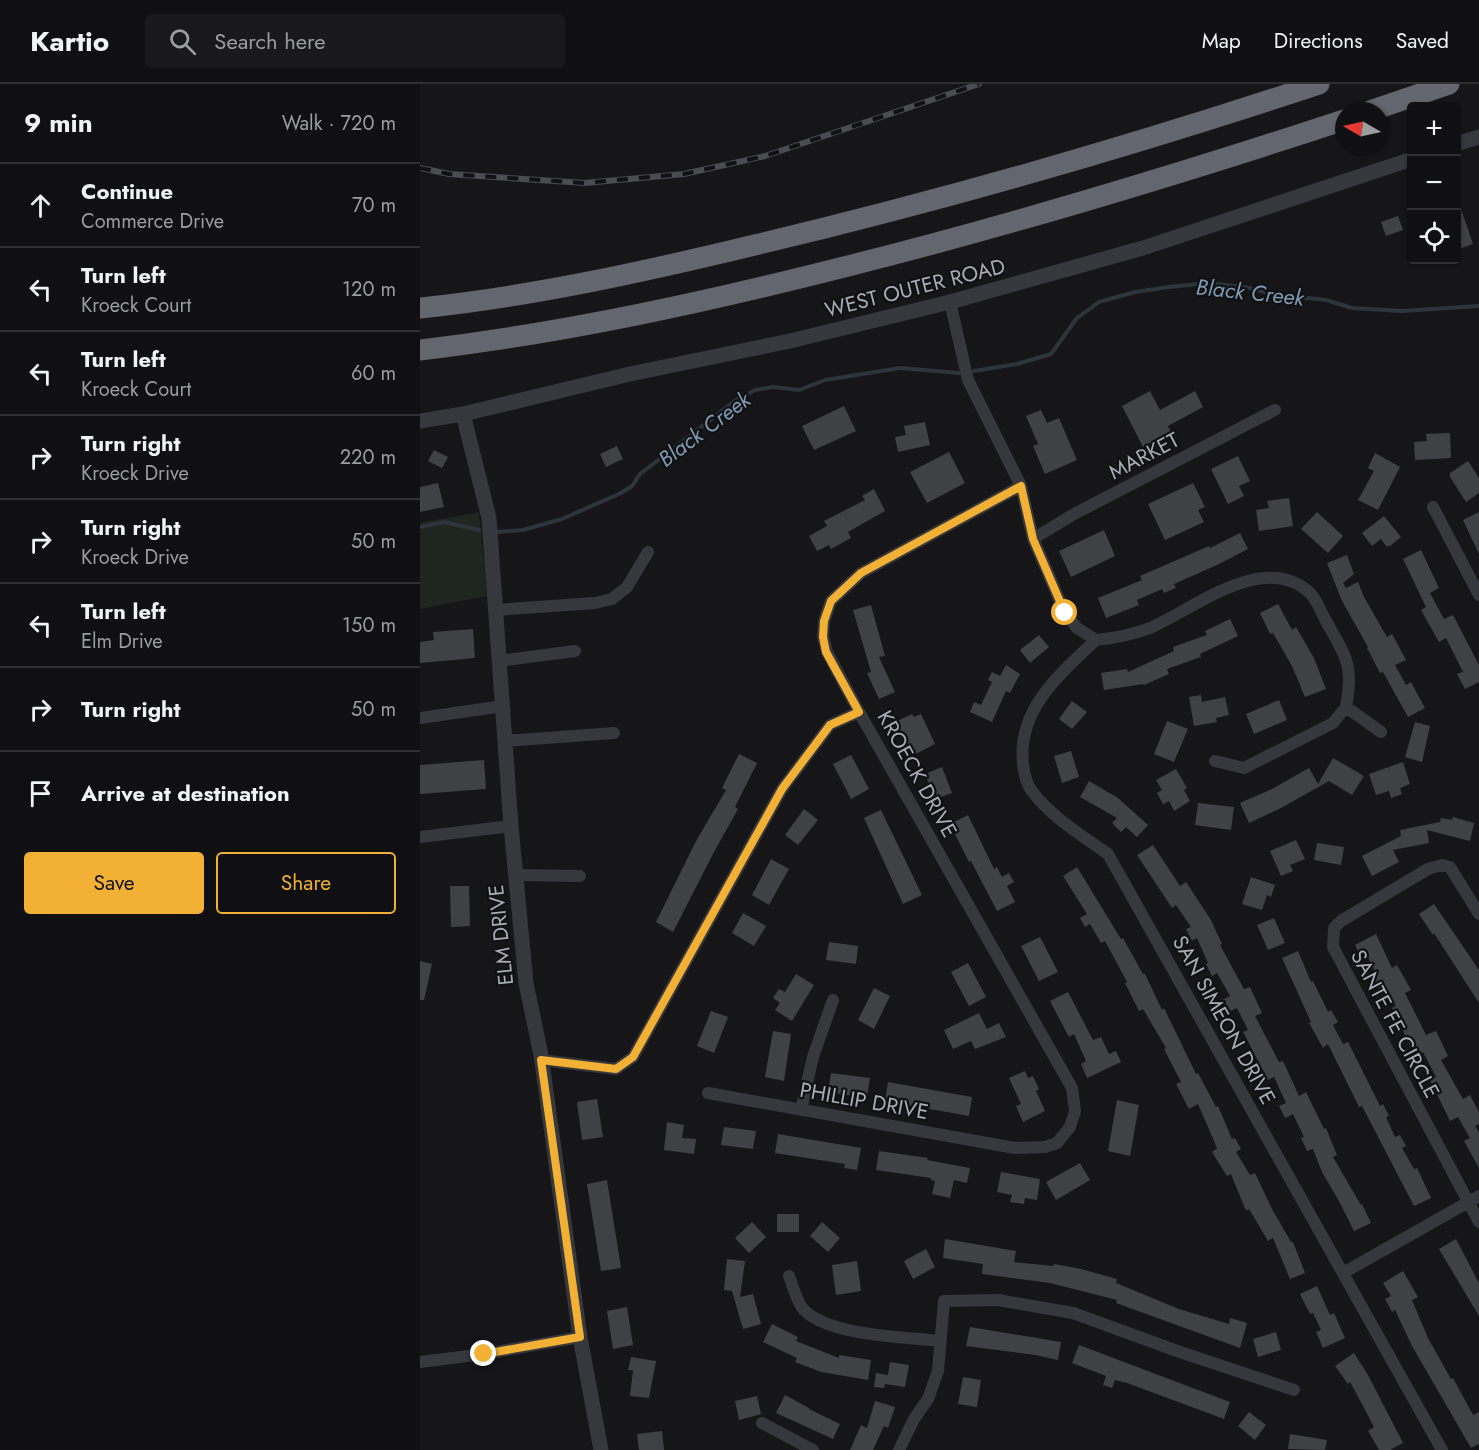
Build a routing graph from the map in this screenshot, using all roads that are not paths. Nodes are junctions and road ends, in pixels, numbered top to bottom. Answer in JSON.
{"nodes":[{"id":1,"x":1320,"y":84,"type":"edge"},
{"id":2,"x":1449,"y":84,"type":"edge"},
{"id":3,"x":1389,"y":105,"type":"edge"},
{"id":4,"x":1335,"y":123,"type":"edge"},
{"id":5,"x":1479,"y":136,"type":"edge"},
{"id":6,"x":1461,"y":142,"type":"edge"},
{"id":7,"x":1407,"y":161,"type":"edge"},
{"id":8,"x":950,"y":302,"type":"junction"},
{"id":9,"x":420,"y":308,"type":"edge"},
{"id":10,"x":420,"y":350,"type":"edge"},
{"id":11,"x":1275,"y":410,"type":"dead end"},
{"id":12,"x":463,"y":414,"type":"junction"},
{"id":13,"x":420,"y":421,"type":"edge"},
{"id":14,"x":1021,"y":486,"type":"junction"},
{"id":15,"x":1433,"y":507,"type":"dead end"},
{"id":16,"x":1033,"y":539,"type":"junction"},
{"id":17,"x":648,"y":552,"type":"dead end"},
{"id":18,"x":1479,"y":595,"type":"edge"},
{"id":19,"x":495,"y":610,"type":"junction"},
{"id":20,"x":1096,"y":640,"type":"junction"},
{"id":21,"x":575,"y":651,"type":"dead end"},
{"id":22,"x":499,"y":661,"type":"junction"},
{"id":23,"x":503,"y":706,"type":"junction"},
{"id":24,"x":1346,"y":707,"type":"junction"},
{"id":25,"x":859,"y":712,"type":"junction"},
{"id":26,"x":420,"y":718,"type":"edge"},
{"id":27,"x":1381,"y":732,"type":"dead end"},
{"id":28,"x":614,"y":733,"type":"dead end"},
{"id":29,"x":506,"y":741,"type":"junction"},
{"id":30,"x":1215,"y":761,"type":"dead end"},
{"id":31,"x":511,"y":826,"type":"junction"},
{"id":32,"x":420,"y":837,"type":"edge"},
{"id":33,"x":515,"y":875,"type":"junction"},
{"id":34,"x":580,"y":876,"type":"dead end"},
{"id":35,"x":1479,"y":914,"type":"edge"},
{"id":36,"x":833,"y":1000,"type":"dead end"},
{"id":37,"x":541,"y":1060,"type":"junction"},
{"id":38,"x":708,"y":1093,"type":"dead end"},
{"id":39,"x":801,"y":1110,"type":"junction"},
{"id":40,"x":1015,"y":1148,"type":"joint"},
{"id":41,"x":1473,"y":1199,"type":"edge"},
{"id":42,"x":1479,"y":1222,"type":"edge"},
{"id":43,"x":1343,"y":1273,"type":"junction"},
{"id":44,"x":789,"y":1276,"type":"dead end"},
{"id":45,"x":580,"y":1337,"type":"junction"},
{"id":46,"x":940,"y":1341,"type":"junction"},
{"id":47,"x":420,"y":1362,"type":"edge"},
{"id":48,"x":1294,"y":1390,"type":"dead end"},
{"id":49,"x":762,"y":1423,"type":"dead end"},
{"id":50,"x":601,"y":1450,"type":"edge"},
{"id":51,"x":813,"y":1450,"type":"edge"},
{"id":52,"x":899,"y":1450,"type":"edge"},
{"id":53,"x":1442,"y":1450,"type":"edge"}],
"edges":[{"from":1,"to":9,"type":"highway"},
{"from":2,"to":3,"type":"highway"},
{"from":4,"to":10,"type":"highway"},
{"from":5,"to":6,"type":"street"},
{"from":7,"to":8,"type":"street","name":"WEST OUTER ROAD"},
{"from":8,"to":12,"type":"street","name":"WEST OUTER ROAD"},
{"from":8,"to":14,"type":"street"},
{"from":11,"to":16,"type":"street","name":"MARKET"},
{"from":12,"to":13,"type":"street","name":"WEST OUTER ROAD"},
{"from":12,"to":19,"type":"street","name":"ELM DRIVE"},
{"from":14,"to":16,"type":"street"},
{"from":14,"to":25,"type":"street"},
{"from":15,"to":18,"type":"street"},
{"from":16,"to":20,"type":"street"},
{"from":17,"to":19,"type":"street"},
{"from":19,"to":22,"type":"street","name":"ELM DRIVE"},
{"from":20,"to":24,"type":"street"},
{"from":20,"to":43,"type":"street","name":"SAN SIMEON DRIVE"},
{"from":21,"to":22,"type":"street"},
{"from":22,"to":23,"type":"street","name":"ELM DRIVE"},
{"from":23,"to":26,"type":"street"},
{"from":23,"to":29,"type":"street","name":"ELM DRIVE"},
{"from":24,"to":27,"type":"street"},
{"from":24,"to":30,"type":"street"},
{"from":25,"to":37,"type":"street","name":"KROECK DRIVE"},
{"from":25,"to":40,"type":"street","name":"KROECK DRIVE"},
{"from":28,"to":29,"type":"street"},
{"from":29,"to":31,"type":"street","name":"ELM DRIVE"},
{"from":31,"to":32,"type":"street"},
{"from":31,"to":33,"type":"street","name":"ELM DRIVE"},
{"from":33,"to":34,"type":"street"},
{"from":33,"to":37,"type":"street","name":"ELM DRIVE"},
{"from":35,"to":41,"type":"street","name":"SANTE FE CIRCLE"},
{"from":36,"to":39,"type":"street"},
{"from":37,"to":45,"type":"street","name":"ELM DRIVE"},
{"from":38,"to":39,"type":"street","name":"PHILLIP DRIVE"},
{"from":39,"to":40,"type":"street","name":"PHILLIP DRIVE"},
{"from":41,"to":42,"type":"street","name":"SANTE FE CIRCLE"},
{"from":41,"to":43,"type":"street"},
{"from":43,"to":53,"type":"street","name":"SAN SIMEON DRIVE"},
{"from":44,"to":46,"type":"street"},
{"from":45,"to":47,"type":"street"},
{"from":45,"to":50,"type":"street","name":"ELM DRIVE"},
{"from":46,"to":48,"type":"street"},
{"from":46,"to":52,"type":"street"},
{"from":49,"to":51,"type":"street"}]}
